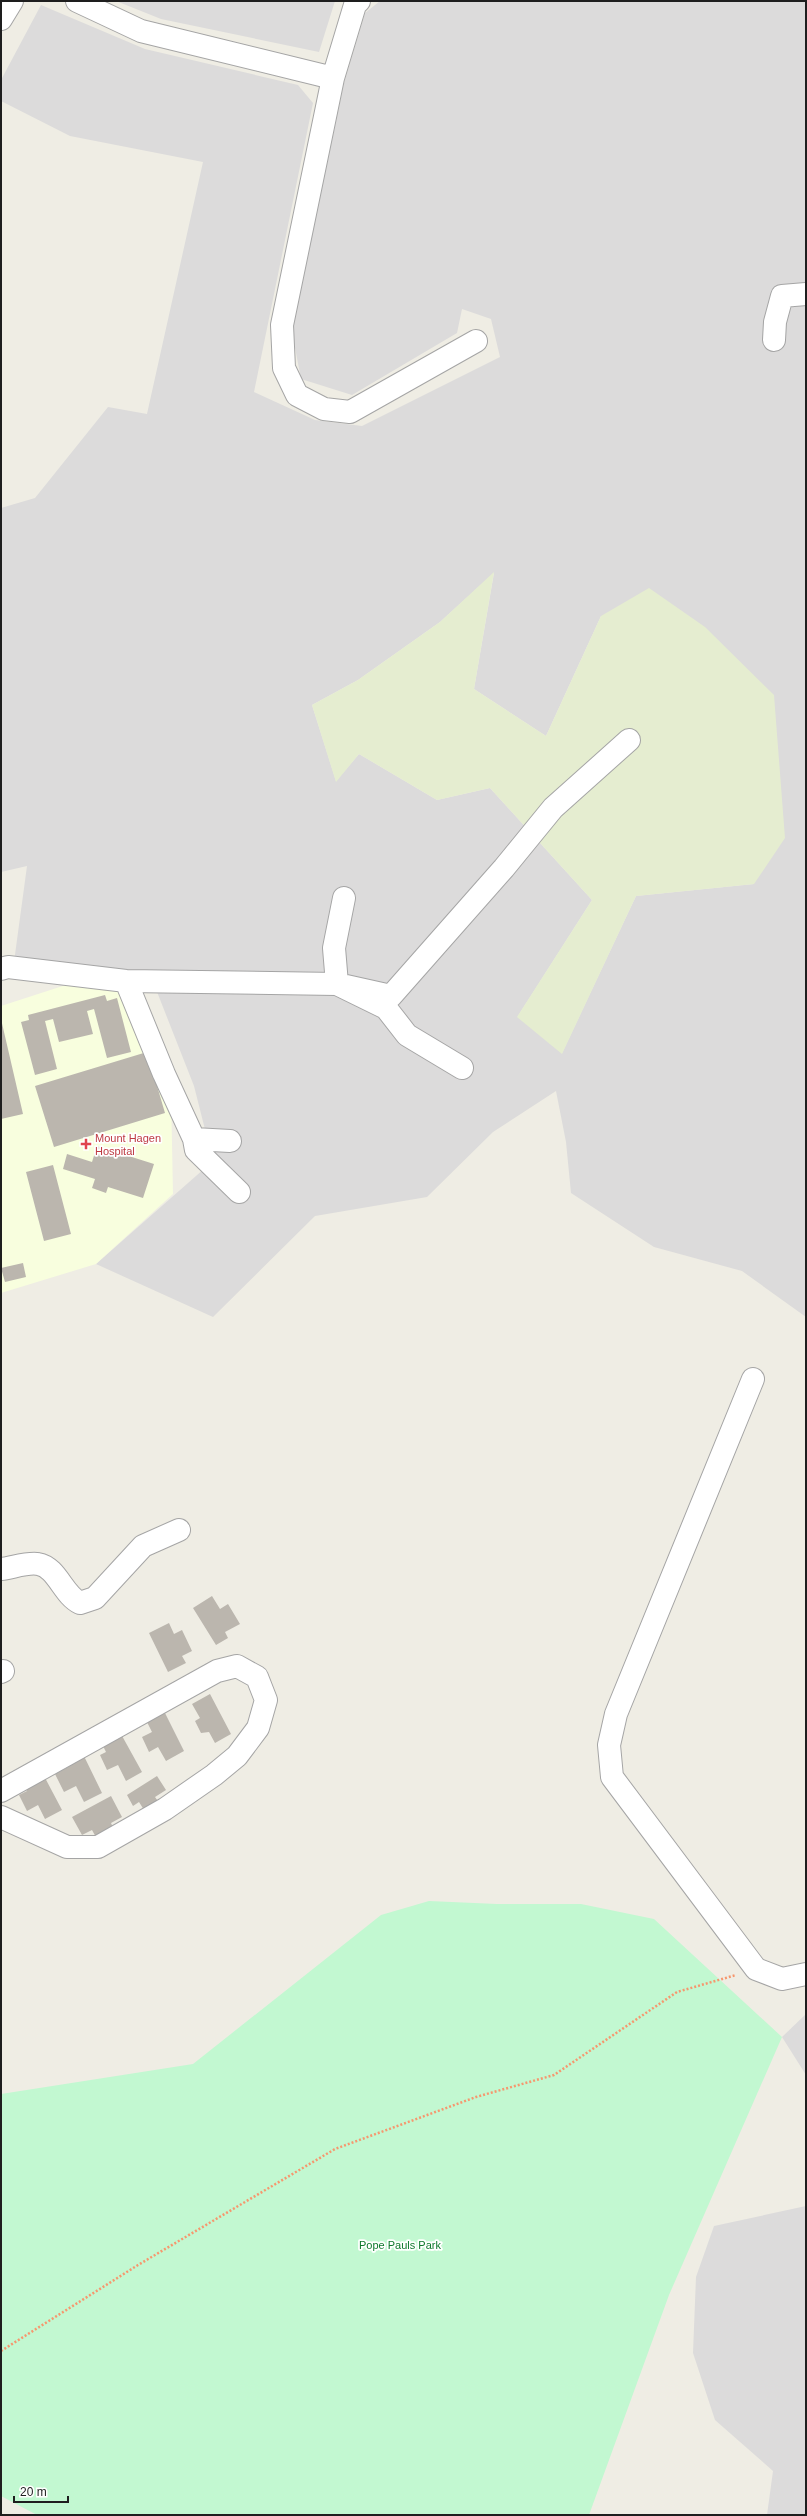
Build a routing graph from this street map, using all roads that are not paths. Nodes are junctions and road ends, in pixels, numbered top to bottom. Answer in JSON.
{"nodes":[{"id":1,"x":12,"y":1,"type":"edge"},
{"id":2,"x":77,"y":1,"type":"edge"},
{"id":3,"x":359,"y":1,"type":"edge"},
{"id":4,"x":1,"y":19,"type":"edge"},
{"id":5,"x":333,"y":78,"type":"junction"},
{"id":6,"x":806,"y":294,"type":"edge"},
{"id":7,"x":774,"y":340,"type":"dead end"},
{"id":8,"x":476,"y":341,"type":"dead end"},
{"id":9,"x":629,"y":740,"type":"dead end"},
{"id":10,"x":344,"y":898,"type":"dead end"},
{"id":11,"x":1,"y":969,"type":"edge"},
{"id":12,"x":126,"y":982,"type":"junction"},
{"id":13,"x":337,"y":984,"type":"junction"},
{"id":14,"x":462,"y":1068,"type":"dead end"},
{"id":15,"x":194,"y":1139,"type":"junction"},
{"id":16,"x":230,"y":1141,"type":"dead end"},
{"id":17,"x":239,"y":1192,"type":"dead end"},
{"id":18,"x":753,"y":1379,"type":"dead end"},
{"id":19,"x":179,"y":1530,"type":"dead end"},
{"id":20,"x":1,"y":1570,"type":"edge"},
{"id":21,"x":1,"y":1791,"type":"edge"},
{"id":22,"x":1,"y":1817,"type":"edge"},
{"id":23,"x":806,"y":1974,"type":"edge"}],
"edges":[{"from":1,"to":4,"type":"street"},
{"from":2,"to":5,"type":"street"},
{"from":3,"to":5,"type":"street"},
{"from":5,"to":8,"type":"street"},
{"from":6,"to":7,"type":"street"},
{"from":9,"to":13,"type":"street"},
{"from":10,"to":13,"type":"street"},
{"from":11,"to":12,"type":"street"},
{"from":12,"to":13,"type":"street"},
{"from":12,"to":15,"type":"street"},
{"from":13,"to":14,"type":"street"},
{"from":15,"to":16,"type":"street"},
{"from":15,"to":17,"type":"street"},
{"from":18,"to":23,"type":"street"},
{"from":19,"to":20,"type":"street"},
{"from":21,"to":22,"type":"street"}]}
